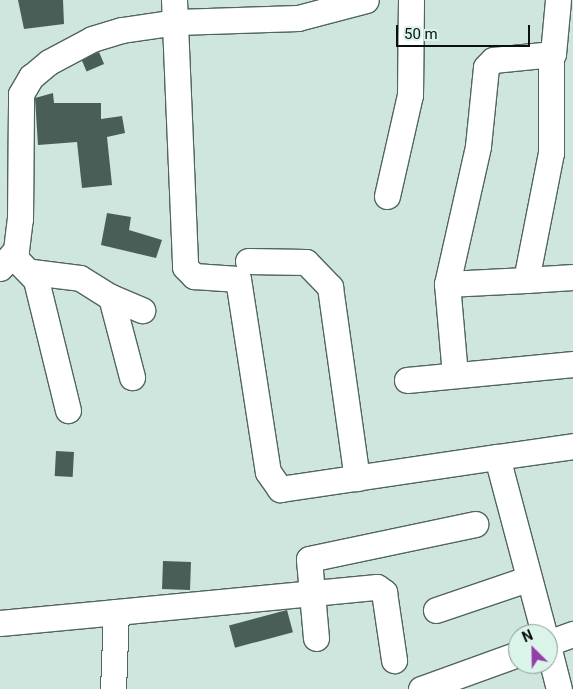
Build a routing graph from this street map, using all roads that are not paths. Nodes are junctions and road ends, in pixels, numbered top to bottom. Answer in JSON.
{"nodes":[{"id":1,"x":366,"y":0,"type":"edge"},
{"id":2,"x":411,"y":0,"type":"edge"},
{"id":3,"x":558,"y":0,"type":"edge"},
{"id":4,"x":176,"y":11,"type":"edge"},
{"id":5,"x":551,"y":55,"type":"junction"},
{"id":6,"x":10,"y":94,"type":"edge"},
{"id":7,"x":387,"y":196,"type":"dead end"},
{"id":8,"x":248,"y":261,"type":"dead end"},
{"id":9,"x":6,"y":262,"type":"edge"},
{"id":10,"x":32,"y":272,"type":"junction"},
{"id":11,"x":573,"y":277,"type":"edge"},
{"id":12,"x":526,"y":280,"type":"junction"},
{"id":13,"x":447,"y":284,"type":"junction"},
{"id":14,"x":111,"y":297,"type":"junction"},
{"id":15,"x":142,"y":310,"type":"dead end"},
{"id":16,"x":573,"y":364,"type":"edge"},
{"id":17,"x":455,"y":375,"type":"junction"},
{"id":18,"x":132,"y":377,"type":"dead end"},
{"id":19,"x":406,"y":380,"type":"dead end"},
{"id":20,"x":68,"y":410,"type":"dead end"},
{"id":21,"x":573,"y":446,"type":"edge"},
{"id":22,"x":497,"y":457,"type":"junction"},
{"id":23,"x":357,"y":478,"type":"junction"},
{"id":24,"x":475,"y":524,"type":"dead end"},
{"id":25,"x":527,"y":578,"type":"junction"},
{"id":26,"x":311,"y":596,"type":"junction"},
{"id":27,"x":436,"y":610,"type":"dead end"},
{"id":28,"x":116,"y":612,"type":"junction"},
{"id":29,"x":0,"y":623,"type":"edge"},
{"id":30,"x":541,"y":624,"type":"edge"},
{"id":31,"x":573,"y":634,"type":"edge"},
{"id":32,"x":316,"y":638,"type":"dead end"},
{"id":33,"x":558,"y":641,"type":"edge"},
{"id":34,"x":508,"y":658,"type":"edge"},
{"id":35,"x":394,"y":660,"type":"dead end"},
{"id":36,"x":556,"y":674,"type":"edge"},
{"id":37,"x":113,"y":689,"type":"edge"},
{"id":38,"x":421,"y":689,"type":"edge"},
{"id":39,"x":560,"y":689,"type":"edge"}],
"edges":[{"from":1,"to":4,"type":"street"},
{"from":2,"to":7,"type":"street"},
{"from":3,"to":5,"type":"street"},
{"from":4,"to":6,"type":"street"},
{"from":4,"to":23,"type":"street"},
{"from":5,"to":12,"type":"street"},
{"from":5,"to":13,"type":"street"},
{"from":6,"to":9,"type":"street"},
{"from":8,"to":23,"type":"street"},
{"from":9,"to":10,"type":"street"},
{"from":10,"to":14,"type":"street"},
{"from":10,"to":20,"type":"street"},
{"from":11,"to":12,"type":"street"},
{"from":12,"to":13,"type":"street"},
{"from":13,"to":17,"type":"street"},
{"from":14,"to":15,"type":"street"},
{"from":14,"to":18,"type":"street"},
{"from":16,"to":17,"type":"street"},
{"from":17,"to":19,"type":"street"},
{"from":21,"to":22,"type":"street"},
{"from":22,"to":23,"type":"street"},
{"from":22,"to":25,"type":"street"},
{"from":24,"to":26,"type":"street"},
{"from":25,"to":27,"type":"street"},
{"from":25,"to":30,"type":"street"},
{"from":26,"to":28,"type":"street"},
{"from":26,"to":32,"type":"street"},
{"from":26,"to":35,"type":"street"},
{"from":28,"to":29,"type":"street"},
{"from":28,"to":37,"type":"street"},
{"from":31,"to":33,"type":"street"},
{"from":34,"to":38,"type":"street"},
{"from":36,"to":39,"type":"street"}]}
